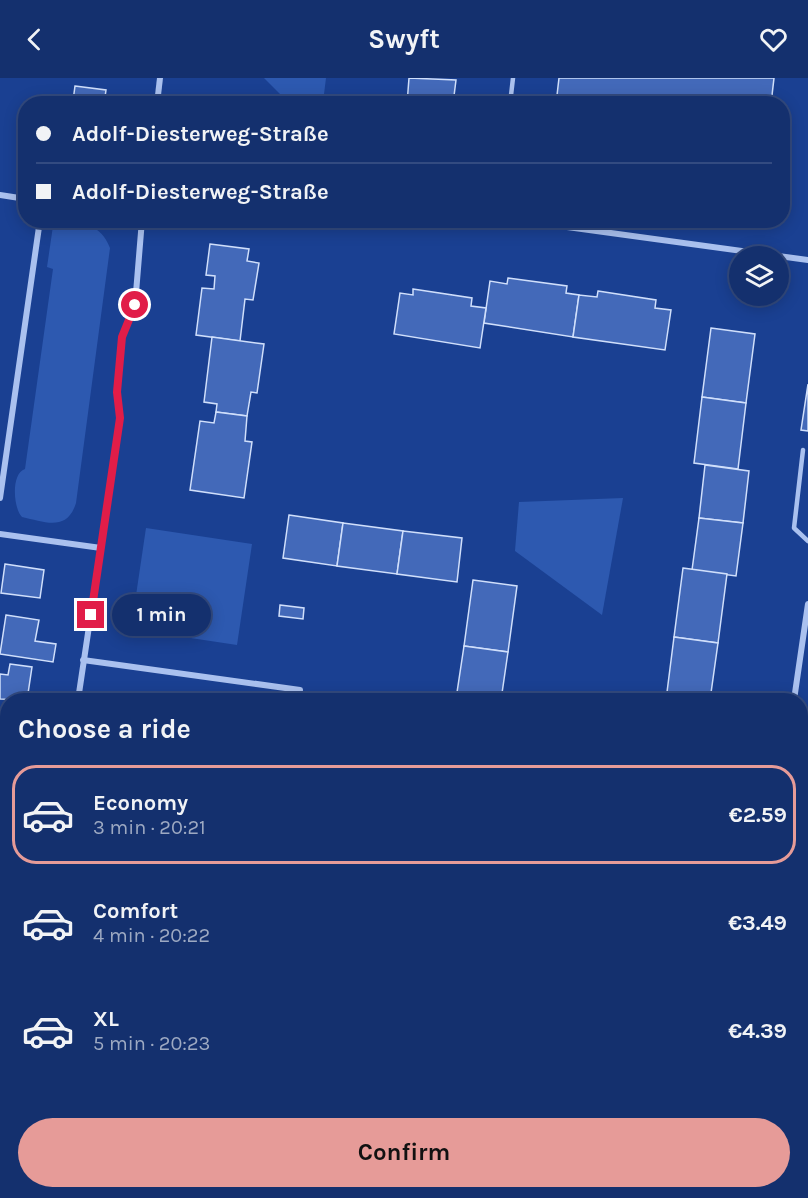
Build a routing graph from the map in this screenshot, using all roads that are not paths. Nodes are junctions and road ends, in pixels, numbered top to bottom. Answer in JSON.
{"nodes":[{"id":1,"x":160,"y":78,"type":"edge"},
{"id":2,"x":513,"y":78,"type":"edge"},
{"id":3,"x":158,"y":96,"type":"edge"},
{"id":4,"x":511,"y":96,"type":"edge"},
{"id":5,"x":0,"y":195,"type":"edge"},
{"id":6,"x":18,"y":198,"type":"edge"},
{"id":7,"x":39,"y":228,"type":"edge"},
{"id":8,"x":141,"y":228,"type":"edge"},
{"id":9,"x":574,"y":228,"type":"edge"},
{"id":10,"x":808,"y":260,"type":"edge"},
{"id":11,"x":803,"y":450,"type":"dead end"},
{"id":12,"x":0,"y":498,"type":"edge"},
{"id":13,"x":0,"y":534,"type":"edge"},
{"id":14,"x":808,"y":541,"type":"edge"},
{"id":15,"x":102,"y":548,"type":"junction"},
{"id":16,"x":808,"y":604,"type":"edge"},
{"id":17,"x":807,"y":623,"type":"edge"},
{"id":18,"x":83,"y":660,"type":"junction"},
{"id":19,"x":300,"y":690,"type":"dead end"},
{"id":20,"x":79,"y":693,"type":"edge"},
{"id":21,"x":795,"y":693,"type":"edge"}],
"edges":[{"from":1,"to":3,"type":"street"},
{"from":2,"to":4,"type":"lane"},
{"from":5,"to":6,"type":"street"},
{"from":7,"to":12,"type":"street"},
{"from":8,"to":15,"type":"street"},
{"from":9,"to":10,"type":"street"},
{"from":11,"to":14,"type":"lane"},
{"from":13,"to":15,"type":"street"},
{"from":15,"to":18,"type":"street"},
{"from":16,"to":17,"type":"street"},
{"from":17,"to":21,"type":"street"},
{"from":18,"to":19,"type":"street"},
{"from":18,"to":20,"type":"street"}]}
